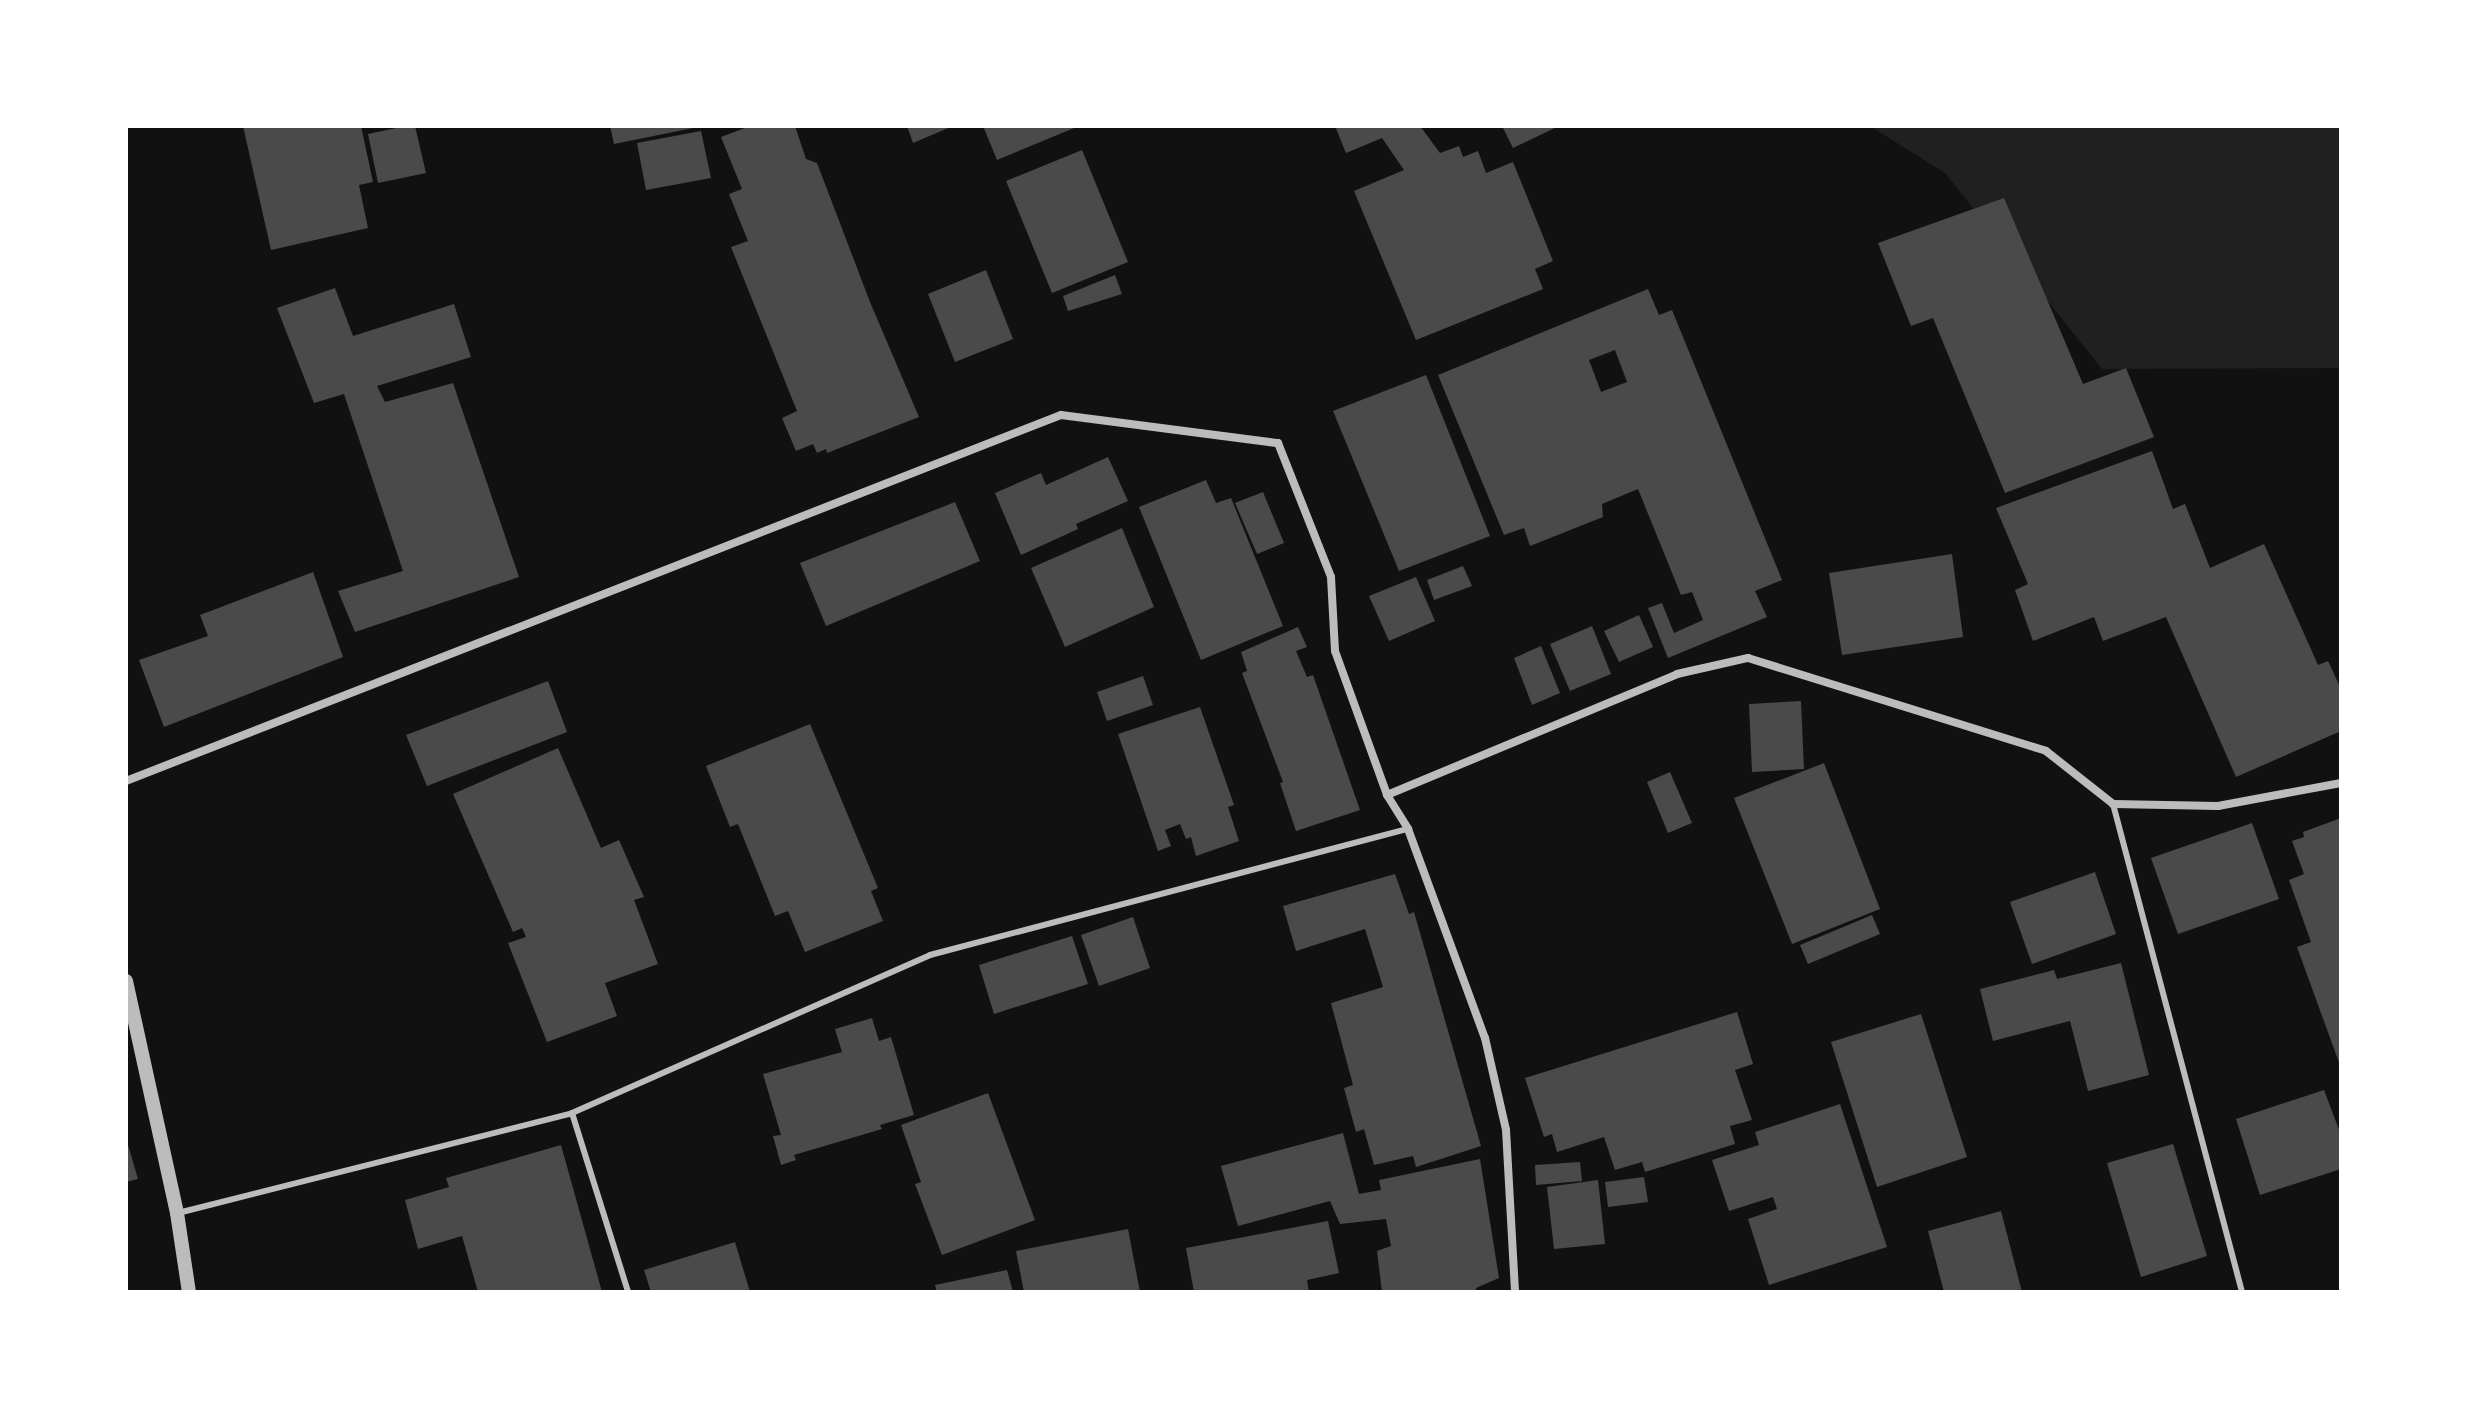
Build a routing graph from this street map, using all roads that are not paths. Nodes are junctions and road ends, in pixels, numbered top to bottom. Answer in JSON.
{"nodes":[{"id":1,"x":126,"y":781,"type":"edge"},
{"id":2,"x":2341,"y":783,"type":"edge"},
{"id":3,"x":1387,"y":795,"type":"junction"},
{"id":4,"x":2113,"y":804,"type":"junction"},
{"id":5,"x":1408,"y":829,"type":"junction"},
{"id":6,"x":126,"y":981,"type":"edge"},
{"id":7,"x":572,"y":1113,"type":"junction"},
{"id":8,"x":177,"y":1213,"type":"junction"},
{"id":9,"x":189,"y":1292,"type":"edge"},
{"id":10,"x":628,"y":1292,"type":"edge"},
{"id":11,"x":1515,"y":1292,"type":"edge"},
{"id":12,"x":2242,"y":1292,"type":"edge"}],
"edges":[{"from":1,"to":3,"type":"street"},
{"from":2,"to":4,"type":"street"},
{"from":3,"to":4,"type":"street"},
{"from":3,"to":5,"type":"street"},
{"from":4,"to":12,"type":"lane"},
{"from":5,"to":7,"type":"lane"},
{"from":5,"to":11,"type":"street"},
{"from":6,"to":8,"type":"street"},
{"from":7,"to":8,"type":"lane"},
{"from":7,"to":10,"type":"lane"},
{"from":8,"to":9,"type":"street"}]}
